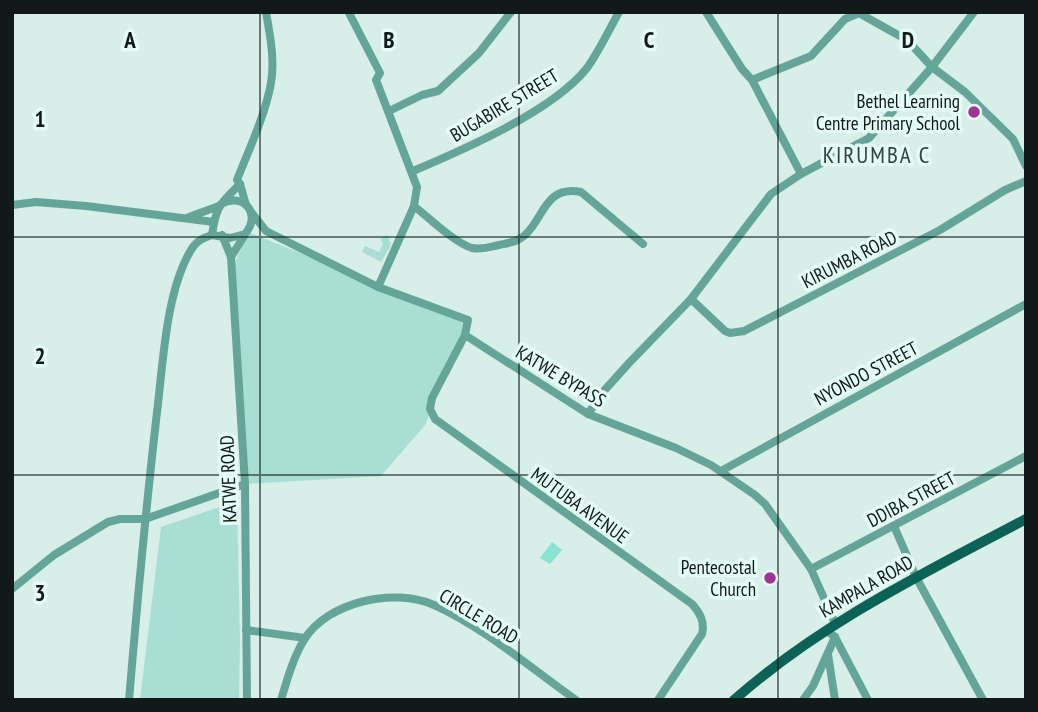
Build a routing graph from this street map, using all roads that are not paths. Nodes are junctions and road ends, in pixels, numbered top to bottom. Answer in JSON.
{"nodes":[{"id":1,"x":266,"y":12,"type":"edge"},
{"id":2,"x":511,"y":12,"type":"edge"},
{"id":3,"x":619,"y":12,"type":"edge"},
{"id":4,"x":706,"y":12,"type":"edge"},
{"id":5,"x":974,"y":12,"type":"edge"},
{"id":6,"x":349,"y":13,"type":"edge"},
{"id":7,"x":858,"y":13,"type":"edge"},
{"id":8,"x":844,"y":16,"type":"edge"},
{"id":9,"x":932,"y":67,"type":"junction"},
{"id":10,"x":752,"y":80,"type":"junction"},
{"id":11,"x":389,"y":111,"type":"junction"},
{"id":12,"x":1026,"y":166,"type":"edge"},
{"id":13,"x":413,"y":172,"type":"junction"},
{"id":14,"x":801,"y":174,"type":"junction"},
{"id":15,"x":1026,"y":181,"type":"edge"},
{"id":16,"x":240,"y":184,"type":"junction"},
{"id":17,"x":12,"y":205,"type":"edge"},
{"id":18,"x":220,"y":205,"type":"junction"},
{"id":19,"x":414,"y":206,"type":"junction"},
{"id":20,"x":249,"y":208,"type":"junction"},
{"id":21,"x":186,"y":218,"type":"junction"},
{"id":22,"x":214,"y":222,"type":"junction"},
{"id":23,"x":266,"y":231,"type":"junction"},
{"id":24,"x":246,"y":233,"type":"junction"},
{"id":25,"x":212,"y":235,"type":"junction"},
{"id":26,"x":222,"y":235,"type":"junction"},
{"id":27,"x":643,"y":244,"type":"dead end"},
{"id":28,"x":231,"y":257,"type":"junction"},
{"id":29,"x":378,"y":287,"type":"junction"},
{"id":30,"x":691,"y":299,"type":"junction"},
{"id":31,"x":1026,"y":304,"type":"edge"},
{"id":32,"x":465,"y":335,"type":"junction"},
{"id":33,"x":588,"y":414,"type":"junction"},
{"id":34,"x":1026,"y":456,"type":"edge"},
{"id":35,"x":721,"y":471,"type":"junction"},
{"id":36,"x":245,"y":484,"type":"junction"},
{"id":37,"x":145,"y":519,"type":"junction"},
{"id":38,"x":1026,"y":519,"type":"edge"},
{"id":39,"x":894,"y":526,"type":"junction"},
{"id":40,"x":811,"y":569,"type":"junction"},
{"id":41,"x":916,"y":577,"type":"junction"},
{"id":42,"x":12,"y":589,"type":"edge"},
{"id":43,"x":835,"y":623,"type":"junction"},
{"id":44,"x":826,"y":629,"type":"junction"},
{"id":45,"x":246,"y":630,"type":"junction"},
{"id":46,"x":835,"y":637,"type":"junction"},
{"id":47,"x":304,"y":638,"type":"junction"},
{"id":48,"x":828,"y":652,"type":"junction"},
{"id":49,"x":129,"y":700,"type":"edge"},
{"id":50,"x":247,"y":700,"type":"edge"},
{"id":51,"x":281,"y":700,"type":"edge"},
{"id":52,"x":576,"y":700,"type":"edge"},
{"id":53,"x":658,"y":700,"type":"edge"},
{"id":54,"x":734,"y":700,"type":"edge"},
{"id":55,"x":803,"y":700,"type":"edge"},
{"id":56,"x":835,"y":700,"type":"edge"},
{"id":57,"x":868,"y":700,"type":"edge"},
{"id":58,"x":983,"y":700,"type":"edge"}],
"edges":[{"from":1,"to":16,"type":"street"},
{"from":2,"to":11,"type":"street"},
{"from":3,"to":13,"type":"street","name":"BUGABIRE STREET"},
{"from":4,"to":10,"type":"street"},
{"from":5,"to":9,"type":"street"},
{"from":6,"to":11,"type":"street"},
{"from":7,"to":8,"type":"street"},
{"from":7,"to":9,"type":"street"},
{"from":8,"to":10,"type":"street"},
{"from":9,"to":12,"type":"street"},
{"from":9,"to":14,"type":"street"},
{"from":10,"to":14,"type":"street"},
{"from":11,"to":13,"type":"street"},
{"from":13,"to":19,"type":"street"},
{"from":14,"to":30,"type":"street"},
{"from":15,"to":30,"type":"street","name":"KIRUMBA ROAD"},
{"from":16,"to":18,"type":"street"},
{"from":16,"to":20,"type":"street"},
{"from":17,"to":21,"type":"street"},
{"from":18,"to":20,"type":"street"},
{"from":18,"to":21,"type":"street"},
{"from":18,"to":22,"type":"street"},
{"from":19,"to":27,"type":"street"},
{"from":19,"to":29,"type":"street"},
{"from":20,"to":23,"type":"street","name":"KATWE BYPASS"},
{"from":20,"to":24,"type":"street"},
{"from":21,"to":22,"type":"street"},
{"from":22,"to":25,"type":"street"},
{"from":23,"to":24,"type":"street","name":"KATWE BYPASS"},
{"from":23,"to":29,"type":"street","name":"KATWE BYPASS"},
{"from":24,"to":26,"type":"street"},
{"from":24,"to":28,"type":"street"},
{"from":25,"to":26,"type":"street"},
{"from":25,"to":37,"type":"street"},
{"from":26,"to":28,"type":"street","name":"KATWE ROAD"},
{"from":28,"to":36,"type":"street","name":"KATWE ROAD"},
{"from":29,"to":32,"type":"street","name":"KATWE BYPASS"},
{"from":30,"to":33,"type":"street"},
{"from":31,"to":35,"type":"street","name":"NYONDO STREET"},
{"from":32,"to":33,"type":"street","name":"KATWE BYPASS"},
{"from":32,"to":53,"type":"street","name":"MUTUBA AVENUE"},
{"from":33,"to":35,"type":"street","name":"KATWE BYPASS"},
{"from":34,"to":39,"type":"street","name":"DDIBA STREET"},
{"from":35,"to":40,"type":"street","name":"KATWE BYPASS"},
{"from":36,"to":37,"type":"street"},
{"from":36,"to":45,"type":"street","name":"KATWE ROAD"},
{"from":37,"to":42,"type":"street"},
{"from":37,"to":49,"type":"street"},
{"from":38,"to":41,"type":"main road","name":"KAMPALA ROAD"},
{"from":39,"to":40,"type":"street","name":"DDIBA STREET"},
{"from":39,"to":41,"type":"street"},
{"from":40,"to":43,"type":"street","name":"KATWE BYPASS"},
{"from":41,"to":43,"type":"main road","name":"KAMPALA ROAD"},
{"from":41,"to":58,"type":"street"},
{"from":43,"to":44,"type":"main road","name":"KAMPALA ROAD"},
{"from":44,"to":46,"type":"street"},
{"from":44,"to":54,"type":"main road","name":"KAMPALA ROAD"},
{"from":45,"to":47,"type":"street"},
{"from":45,"to":50,"type":"street","name":"KATWE ROAD"},
{"from":46,"to":48,"type":"street"},
{"from":46,"to":57,"type":"street"},
{"from":47,"to":51,"type":"street","name":"CIRCLE ROAD"},
{"from":47,"to":52,"type":"street","name":"CIRCLE ROAD"},
{"from":48,"to":55,"type":"street"},
{"from":48,"to":56,"type":"street"}]}
